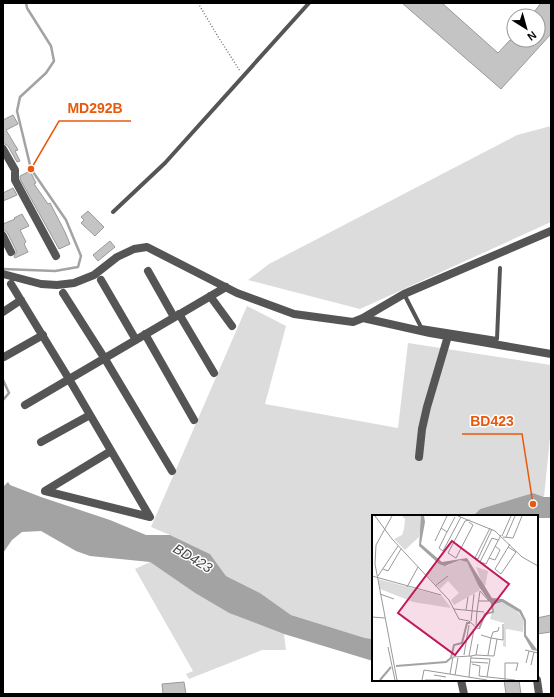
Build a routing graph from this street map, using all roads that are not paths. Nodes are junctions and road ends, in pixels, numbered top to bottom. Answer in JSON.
{"nodes":[{"id":1,"x":309,"y":3,"type":"edge"},
{"id":2,"x":3,"y":149,"type":"edge"},
{"id":3,"x":113,"y":212,"type":"dead end"},
{"id":4,"x":551,"y":231,"type":"edge"},
{"id":5,"x":3,"y":236,"type":"edge"},
{"id":6,"x":11,"y":252,"type":"dead end"},
{"id":7,"x":56,"y":256,"type":"dead end"},
{"id":8,"x":500,"y":268,"type":"dead end"},
{"id":9,"x":148,"y":271,"type":"dead end"},
{"id":10,"x":3,"y":274,"type":"edge"},
{"id":11,"x":101,"y":280,"type":"dead end"},
{"id":12,"x":11,"y":284,"type":"dead end"},
{"id":13,"x":226,"y":287,"type":"junction"},
{"id":14,"x":63,"y":293,"type":"dead end"},
{"id":15,"x":404,"y":294,"type":"junction"},
{"id":16,"x":210,"y":296,"type":"junction"},
{"id":17,"x":21,"y":300,"type":"junction"},
{"id":18,"x":3,"y":312,"type":"edge"},
{"id":19,"x":176,"y":316,"type":"junction"},
{"id":20,"x":363,"y":318,"type":"junction"},
{"id":21,"x":232,"y":326,"type":"dead end"},
{"id":22,"x":145,"y":334,"type":"junction"},
{"id":23,"x":43,"y":335,"type":"junction"},
{"id":24,"x":448,"y":336,"type":"junction"},
{"id":25,"x":478,"y":339,"type":"junction"},
{"id":26,"x":136,"y":340,"type":"junction"},
{"id":27,"x":551,"y":354,"type":"edge"},
{"id":28,"x":4,"y":357,"type":"edge"},
{"id":29,"x":104,"y":359,"type":"junction"},
{"id":30,"x":214,"y":373,"type":"dead end"},
{"id":31,"x":69,"y":379,"type":"junction"},
{"id":32,"x":25,"y":405,"type":"dead end"},
{"id":33,"x":90,"y":415,"type":"junction"},
{"id":34,"x":194,"y":420,"type":"dead end"},
{"id":35,"x":41,"y":442,"type":"dead end"},
{"id":36,"x":111,"y":451,"type":"junction"},
{"id":37,"x":419,"y":458,"type":"dead end"},
{"id":38,"x":172,"y":471,"type":"dead end"},
{"id":39,"x":461,"y":681,"type":"edge"},
{"id":40,"x":537,"y":681,"type":"edge"},
{"id":41,"x":464,"y":694,"type":"edge"},
{"id":42,"x":539,"y":694,"type":"edge"}],
"edges":[{"from":1,"to":3,"type":"lane"},
{"from":2,"to":7,"type":"street"},
{"from":4,"to":15,"type":"street"},
{"from":5,"to":6,"type":"street"},
{"from":8,"to":25,"type":"lane"},
{"from":9,"to":19,"type":"street"},
{"from":10,"to":13,"type":"street"},
{"from":11,"to":26,"type":"street"},
{"from":12,"to":17,"type":"street"},
{"from":13,"to":16,"type":"street"},
{"from":13,"to":20,"type":"street"},
{"from":14,"to":29,"type":"street"},
{"from":15,"to":20,"type":"street"},
{"from":15,"to":25,"type":"lane"},
{"from":16,"to":19,"type":"street"},
{"from":16,"to":21,"type":"street"},
{"from":17,"to":18,"type":"street"},
{"from":17,"to":23,"type":"street"},
{"from":19,"to":22,"type":"street"},
{"from":19,"to":30,"type":"street"},
{"from":20,"to":24,"type":"street"},
{"from":22,"to":26,"type":"street"},
{"from":22,"to":34,"type":"street"},
{"from":23,"to":28,"type":"street"},
{"from":23,"to":31,"type":"street"},
{"from":24,"to":25,"type":"street"},
{"from":24,"to":37,"type":"street"},
{"from":25,"to":27,"type":"street"},
{"from":26,"to":29,"type":"street"},
{"from":29,"to":31,"type":"street"},
{"from":29,"to":38,"type":"street"},
{"from":31,"to":32,"type":"street"},
{"from":31,"to":33,"type":"street"},
{"from":33,"to":35,"type":"street"},
{"from":33,"to":36,"type":"street"},
{"from":36,"to":36,"type":"street"},
{"from":39,"to":41,"type":"street"},
{"from":40,"to":42,"type":"street"}]}
